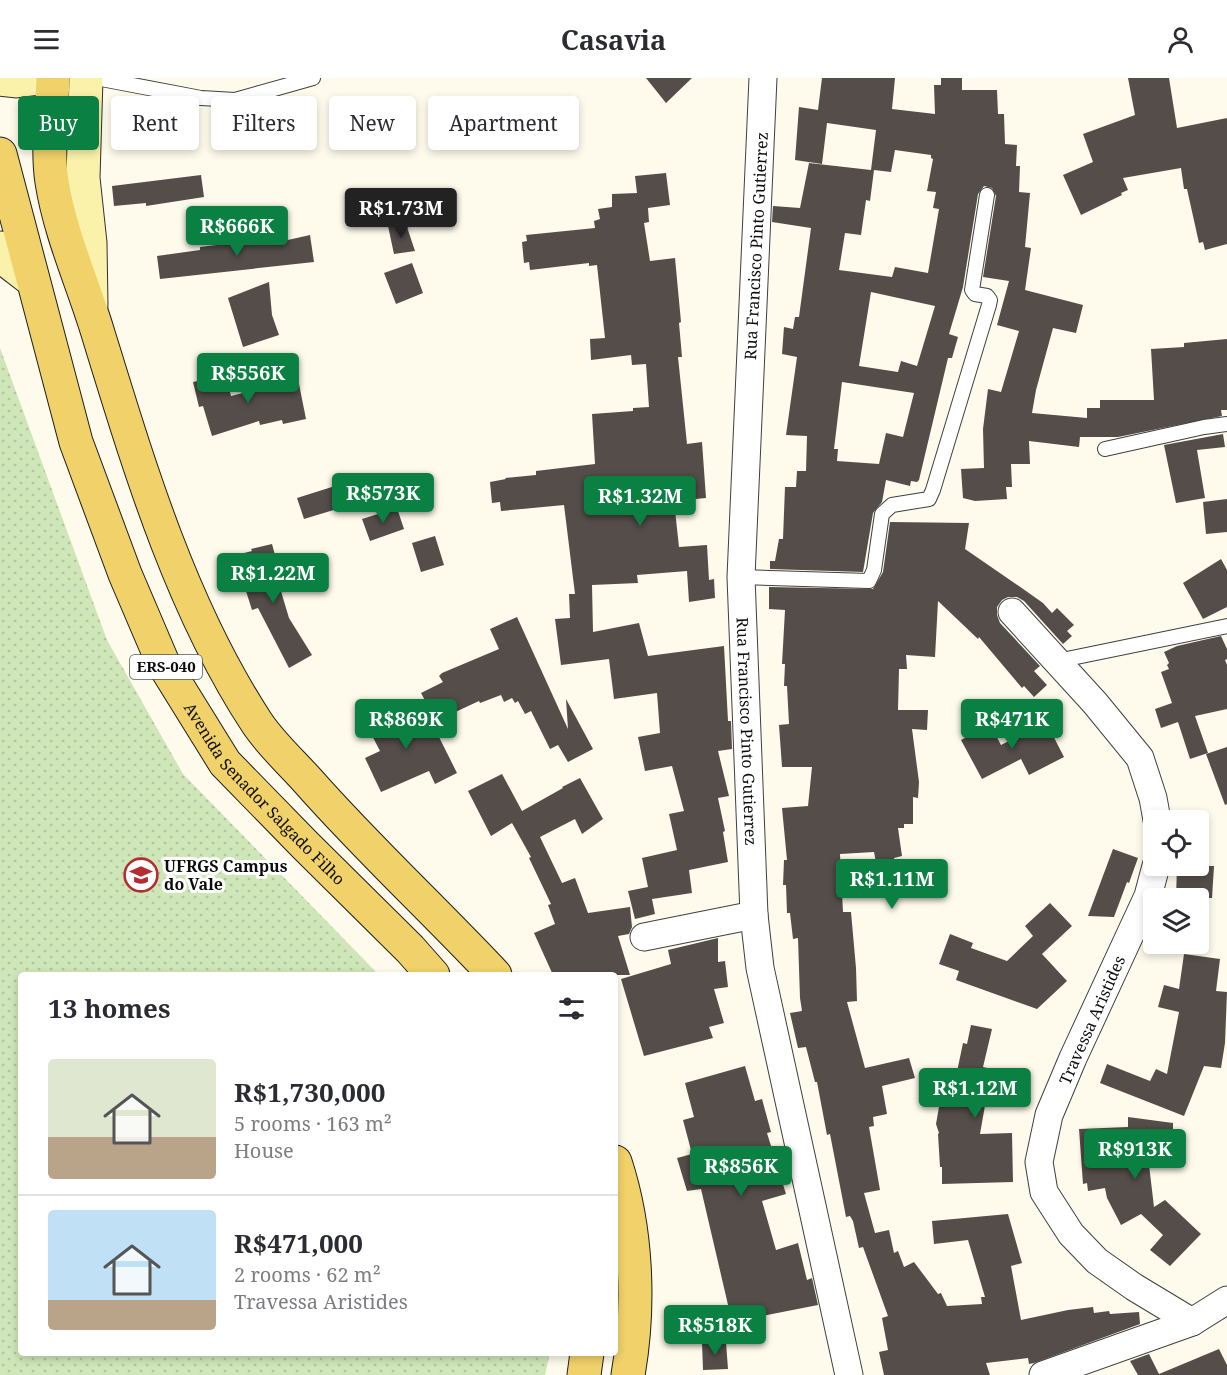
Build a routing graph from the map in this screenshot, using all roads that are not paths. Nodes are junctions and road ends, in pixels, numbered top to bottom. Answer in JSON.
{"nodes":[{"id":1,"x":0,"y":78,"type":"edge"},
{"id":2,"x":40,"y":78,"type":"edge"},
{"id":3,"x":53,"y":78,"type":"edge"},
{"id":4,"x":86,"y":78,"type":"edge"},
{"id":5,"x":96,"y":78,"type":"edge"},
{"id":6,"x":313,"y":78,"type":"edge"},
{"id":7,"x":764,"y":78,"type":"edge"},
{"id":8,"x":0,"y":154,"type":"edge"},
{"id":9,"x":987,"y":195,"type":"dead end"},
{"id":10,"x":0,"y":248,"type":"edge"},
{"id":11,"x":32,"y":280,"type":"junction"},
{"id":12,"x":91,"y":310,"type":"junction"},
{"id":13,"x":1227,"y":424,"type":"edge"},
{"id":14,"x":1105,"y":449,"type":"dead end"},
{"id":15,"x":741,"y":577,"type":"junction"},
{"id":16,"x":1012,"y":612,"type":"dead end"},
{"id":17,"x":1227,"y":626,"type":"edge"},
{"id":18,"x":1057,"y":661,"type":"junction"},
{"id":19,"x":1155,"y":810,"type":"edge"},
{"id":20,"x":1153,"y":876,"type":"edge"},
{"id":21,"x":754,"y":915,"type":"junction"},
{"id":22,"x":644,"y":937,"type":"dead end"},
{"id":23,"x":430,"y":972,"type":"edge"},
{"id":24,"x":492,"y":972,"type":"edge"},
{"id":25,"x":618,"y":1172,"type":"edge"},
{"id":26,"x":1227,"y":1300,"type":"edge"},
{"id":27,"x":1192,"y":1322,"type":"junction"},
{"id":28,"x":587,"y":1356,"type":"edge"},
{"id":29,"x":584,"y":1375,"type":"edge"},
{"id":30,"x":628,"y":1375,"type":"edge"},
{"id":31,"x":849,"y":1375,"type":"edge"},
{"id":32,"x":1043,"y":1375,"type":"edge"}],
"edges":[{"from":1,"to":2,"type":"main road"},
{"from":3,"to":12,"type":"main road","number":"ERS-040"},
{"from":4,"to":12,"type":"main road"},
{"from":5,"to":6,"type":"lane"},
{"from":7,"to":15,"type":"street","name":"Rua Francisco Pinto Gutierrez"},
{"from":8,"to":11,"type":"main road","name":"Avenida Senador Salgado Filho","number":"ERS-040"},
{"from":9,"to":15,"type":"lane"},
{"from":10,"to":11,"type":"main road"},
{"from":11,"to":23,"type":"main road","name":"Avenida Senador Salgado Filho","number":"ERS-040"},
{"from":12,"to":24,"type":"main road","number":"ERS-040"},
{"from":13,"to":14,"type":"lane"},
{"from":15,"to":21,"type":"street","name":"Rua Francisco Pinto Gutierrez"},
{"from":16,"to":18,"type":"street"},
{"from":17,"to":18,"type":"lane"},
{"from":18,"to":19,"type":"street"},
{"from":20,"to":27,"type":"street","name":"Travessa Aristides"},
{"from":21,"to":22,"type":"street"},
{"from":21,"to":31,"type":"street","name":"Rua Francisco Pinto Gutierrez"},
{"from":25,"to":30,"type":"main road"},
{"from":26,"to":27,"type":"street"},
{"from":27,"to":32,"type":"street"},
{"from":28,"to":29,"type":"main road"}]}
